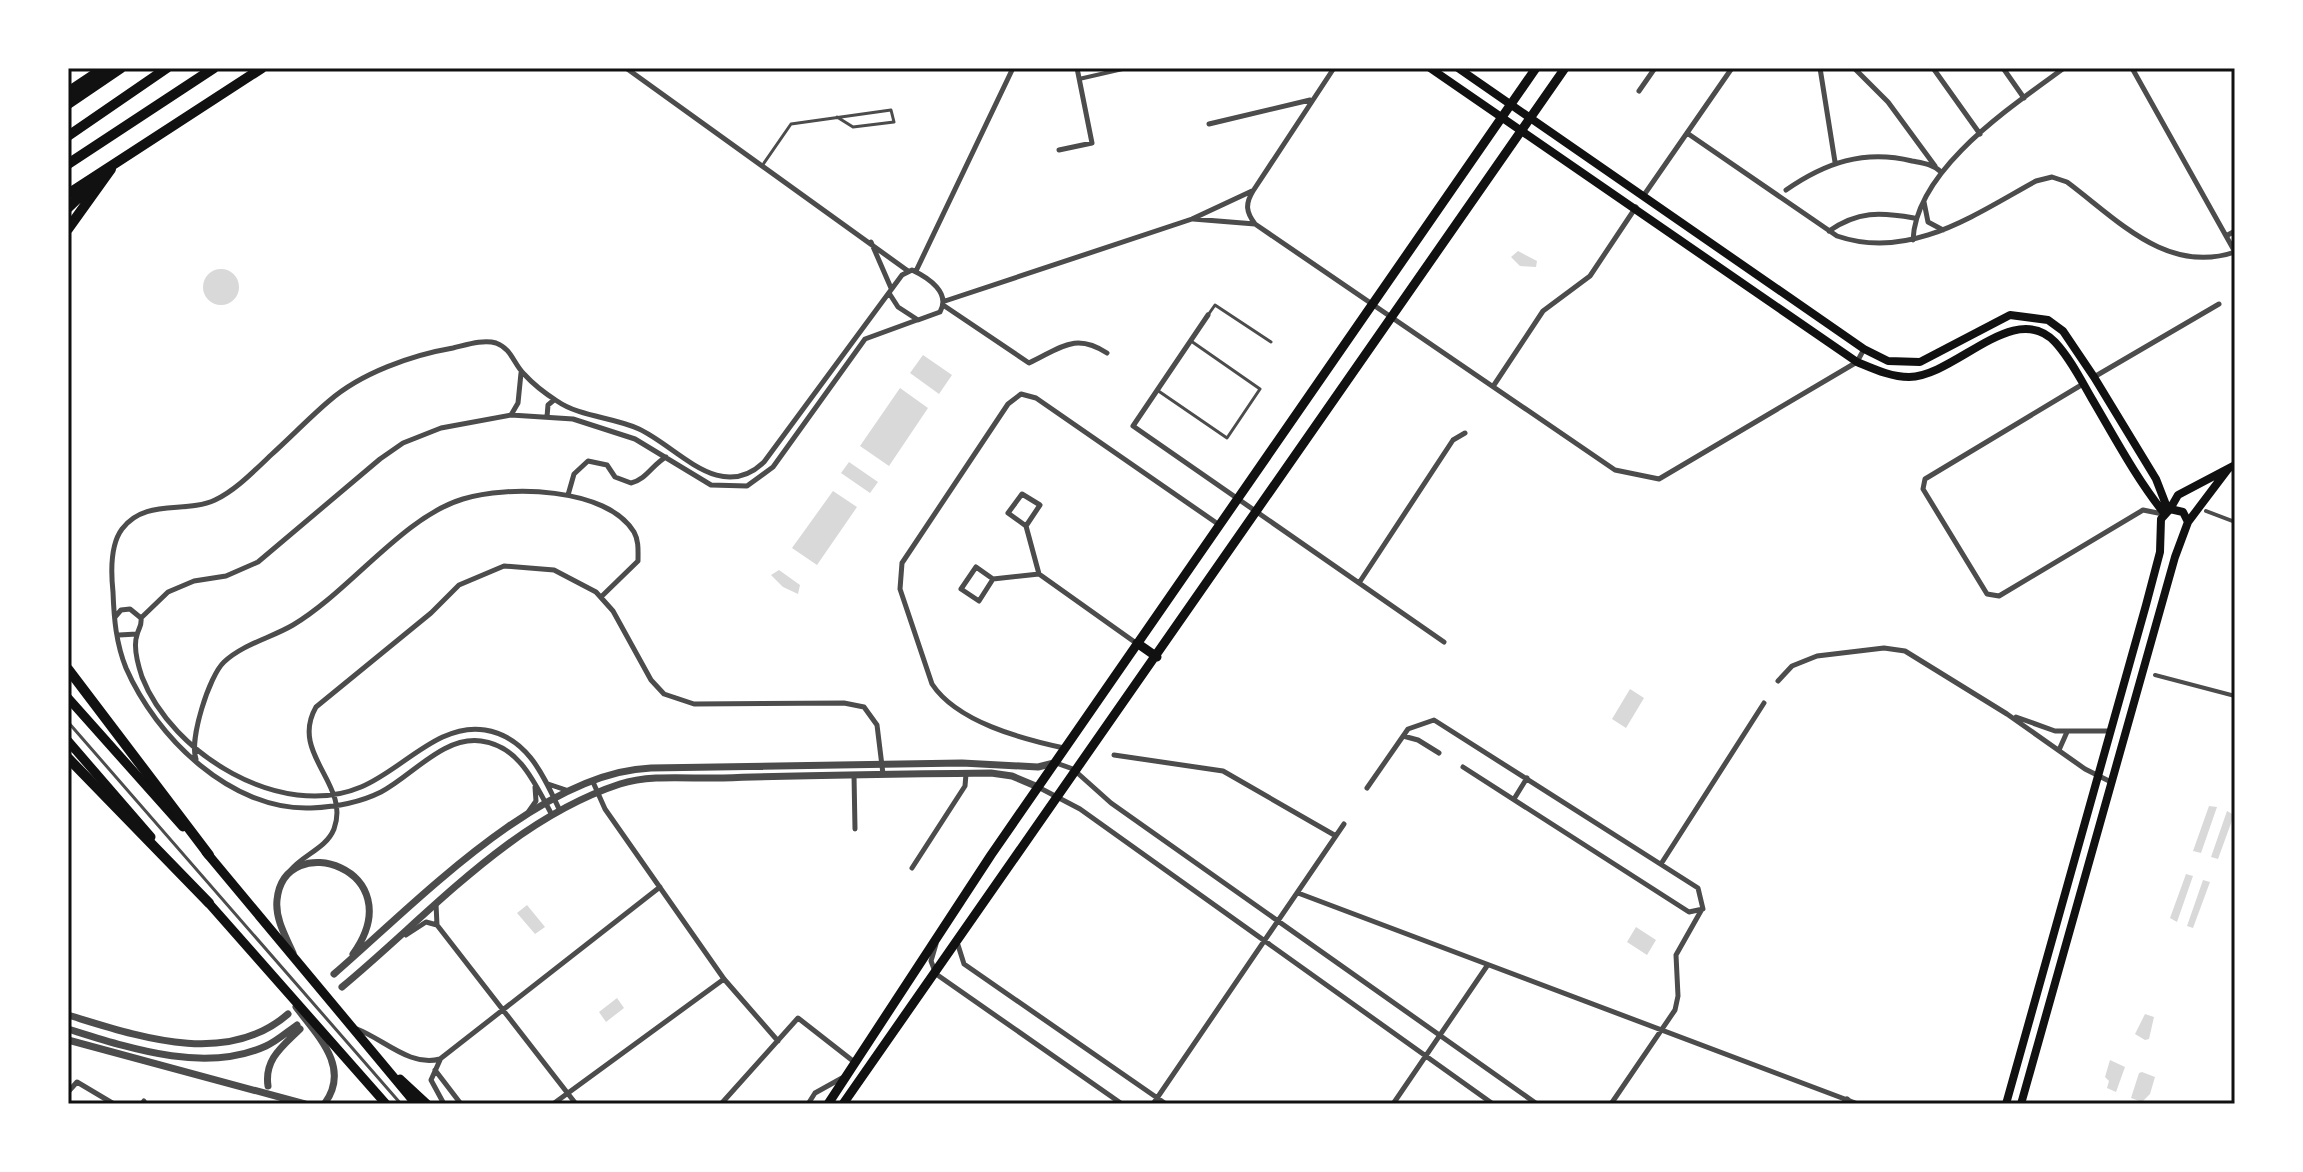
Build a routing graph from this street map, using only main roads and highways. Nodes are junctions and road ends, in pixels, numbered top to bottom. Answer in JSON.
{"nodes":[{"id":1,"x":104,"y":68,"type":"edge"},
{"id":2,"x":121,"y":68,"type":"edge"},
{"id":3,"x":167,"y":68,"type":"edge"},
{"id":4,"x":214,"y":68,"type":"edge"},
{"id":5,"x":262,"y":68,"type":"edge"},
{"id":6,"x":1430,"y":68,"type":"edge"},
{"id":7,"x":1458,"y":68,"type":"edge"},
{"id":8,"x":1536,"y":68,"type":"edge"},
{"id":9,"x":1565,"y":68,"type":"edge"},
{"id":10,"x":70,"y":100,"type":"edge"},
{"id":11,"x":1511,"y":104,"type":"junction"},
{"id":12,"x":1530,"y":117,"type":"junction"},
{"id":13,"x":1502,"y":118,"type":"junction"},
{"id":14,"x":1521,"y":130,"type":"junction"},
{"id":15,"x":68,"y":136,"type":"edge"},
{"id":16,"x":68,"y":164,"type":"edge"},
{"id":17,"x":114,"y":166,"type":"junction"},
{"id":18,"x":68,"y":194,"type":"edge"},
{"id":19,"x":68,"y":208,"type":"edge"},
{"id":20,"x":68,"y":229,"type":"edge"},
{"id":21,"x":2232,"y":467,"type":"edge"},
{"id":22,"x":2166,"y":512,"type":"junction"},
{"id":23,"x":2188,"y":522,"type":"junction"},
{"id":24,"x":2162,"y":529,"type":"junction"},
{"id":25,"x":2184,"y":532,"type":"junction"},
{"id":26,"x":1137,"y":643,"type":"junction"},
{"id":27,"x":1157,"y":657,"type":"junction"},
{"id":28,"x":68,"y":669,"type":"edge"},
{"id":29,"x":68,"y":698,"type":"edge"},
{"id":30,"x":68,"y":741,"type":"edge"},
{"id":31,"x":68,"y":758,"type":"edge"},
{"id":32,"x":209,"y":855,"type":"junction"},
{"id":33,"x":209,"y":903,"type":"junction"},
{"id":34,"x":390,"y":1073,"type":"junction"},
{"id":35,"x":386,"y":1104,"type":"edge"},
{"id":36,"x":416,"y":1104,"type":"edge"},
{"id":37,"x":427,"y":1104,"type":"edge"},
{"id":38,"x":828,"y":1104,"type":"edge"},
{"id":39,"x":846,"y":1104,"type":"edge"},
{"id":40,"x":2006,"y":1104,"type":"edge"},
{"id":41,"x":2021,"y":1104,"type":"edge"}],
"edges":[{"from":1,"to":10,"type":"highway"},
{"from":2,"to":10,"type":"highway"},
{"from":3,"to":15,"type":"highway"},
{"from":4,"to":16,"type":"highway"},
{"from":5,"to":17,"type":"highway"},
{"from":6,"to":13,"type":"main road"},
{"from":7,"to":11,"type":"main road"},
{"from":8,"to":11,"type":"main road"},
{"from":9,"to":12,"type":"main road"},
{"from":11,"to":12,"type":"main road"},
{"from":11,"to":13,"type":"main road"},
{"from":12,"to":14,"type":"main road"},
{"from":12,"to":22,"type":"main road"},
{"from":13,"to":14,"type":"main road"},
{"from":13,"to":26,"type":"main road"},
{"from":14,"to":22,"type":"main road"},
{"from":14,"to":27,"type":"main road"},
{"from":17,"to":18,"type":"highway"},
{"from":17,"to":19,"type":"highway"},
{"from":17,"to":20,"type":"highway"},
{"from":21,"to":22,"type":"main road"},
{"from":21,"to":23,"type":"main road"},
{"from":22,"to":23,"type":"main road"},
{"from":22,"to":24,"type":"main road"},
{"from":23,"to":25,"type":"main road"},
{"from":24,"to":25,"type":"main road"},
{"from":24,"to":40,"type":"main road"},
{"from":25,"to":41,"type":"main road"},
{"from":26,"to":27,"type":"main road"},
{"from":26,"to":38,"type":"main road"},
{"from":27,"to":39,"type":"main road"},
{"from":28,"to":32,"type":"highway"},
{"from":29,"to":32,"type":"main road"},
{"from":30,"to":33,"type":"main road"},
{"from":31,"to":33,"type":"highway"},
{"from":32,"to":34,"type":"main road"},
{"from":33,"to":35,"type":"main road"},
{"from":34,"to":36,"type":"main road"},
{"from":34,"to":37,"type":"main road"}]}
